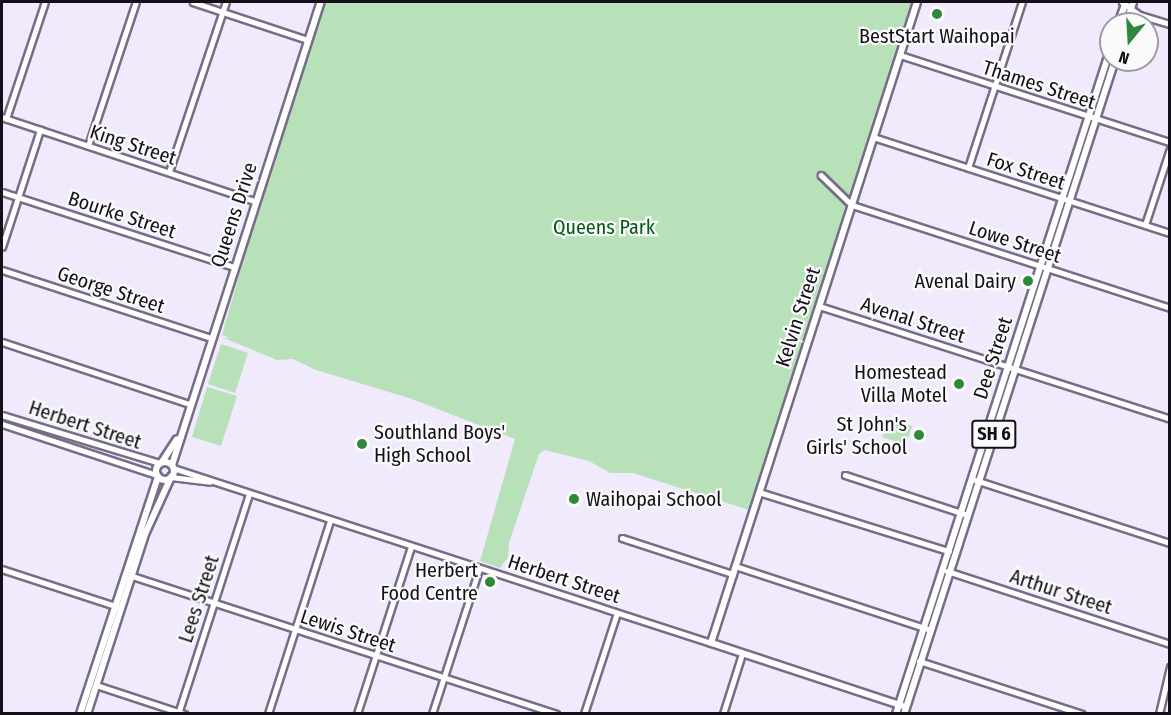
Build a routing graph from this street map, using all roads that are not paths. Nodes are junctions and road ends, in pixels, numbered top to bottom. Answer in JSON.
{"nodes":[{"id":1,"x":45,"y":2,"type":"edge"},
{"id":2,"x":136,"y":2,"type":"edge"},
{"id":3,"x":193,"y":2,"type":"edge"},
{"id":4,"x":226,"y":2,"type":"edge"},
{"id":5,"x":321,"y":2,"type":"edge"},
{"id":6,"x":917,"y":2,"type":"edge"},
{"id":7,"x":1022,"y":2,"type":"edge"},
{"id":8,"x":1127,"y":3,"type":"edge"},
{"id":9,"x":223,"y":12,"type":"junction"},
{"id":10,"x":1170,"y":24,"type":"edge"},
{"id":11,"x":308,"y":40,"type":"junction"},
{"id":12,"x":900,"y":55,"type":"junction"},
{"id":13,"x":1104,"y":72,"type":"edge"},
{"id":14,"x":1109,"y":72,"type":"edge"},
{"id":15,"x":995,"y":86,"type":"junction"},
{"id":16,"x":4,"y":118,"type":"edge"},
{"id":17,"x":1092,"y":118,"type":"junction"},
{"id":18,"x":40,"y":130,"type":"junction"},
{"id":19,"x":873,"y":137,"type":"junction"},
{"id":20,"x":1170,"y":142,"type":"edge"},
{"id":21,"x":87,"y":146,"type":"junction"},
{"id":22,"x":1170,"y":149,"type":"edge"},
{"id":23,"x":968,"y":168,"type":"junction"},
{"id":24,"x":169,"y":172,"type":"junction"},
{"id":25,"x":821,"y":176,"type":"dead end"},
{"id":26,"x":2,"y":192,"type":"edge"},
{"id":27,"x":18,"y":197,"type":"junction"},
{"id":28,"x":1066,"y":200,"type":"junction"},
{"id":29,"x":255,"y":201,"type":"junction"},
{"id":30,"x":852,"y":205,"type":"junction"},
{"id":31,"x":1145,"y":225,"type":"junction"},
{"id":32,"x":1170,"y":233,"type":"edge"},
{"id":33,"x":2,"y":247,"type":"edge"},
{"id":34,"x":234,"y":267,"type":"junction"},
{"id":35,"x":1044,"y":267,"type":"junction"},
{"id":36,"x":2,"y":270,"type":"edge"},
{"id":37,"x":819,"y":306,"type":"junction"},
{"id":38,"x":1170,"y":308,"type":"edge"},
{"id":39,"x":211,"y":338,"type":"junction"},
{"id":40,"x":2,"y":342,"type":"edge"},
{"id":41,"x":1011,"y":368,"type":"junction"},
{"id":42,"x":189,"y":404,"type":"junction"},
{"id":43,"x":2,"y":416,"type":"edge"},
{"id":44,"x":1170,"y":419,"type":"edge"},
{"id":45,"x":2,"y":424,"type":"edge"},
{"id":46,"x":56,"y":433,"type":"junction"},
{"id":47,"x":177,"y":439,"type":"junction"},
{"id":48,"x":53,"y":441,"type":"junction"},
{"id":49,"x":161,"y":463,"type":"junction"},
{"id":50,"x":172,"y":466,"type":"junction"},
{"id":51,"x":846,"y":475,"type":"dead end"},
{"id":52,"x":158,"y":476,"type":"junction"},
{"id":53,"x":171,"y":477,"type":"junction"},
{"id":54,"x":972,"y":479,"type":"junction"},
{"id":55,"x":979,"y":481,"type":"junction"},
{"id":56,"x":213,"y":482,"type":"junction"},
{"id":57,"x":759,"y":492,"type":"junction"},
{"id":58,"x":249,"y":494,"type":"junction"},
{"id":59,"x":961,"y":512,"type":"junction"},
{"id":60,"x":968,"y":515,"type":"junction"},
{"id":61,"x":330,"y":520,"type":"junction"},
{"id":62,"x":621,"y":538,"type":"dead end"},
{"id":63,"x":1170,"y":543,"type":"edge"},
{"id":64,"x":411,"y":547,"type":"junction"},
{"id":65,"x":949,"y":551,"type":"junction"},
{"id":66,"x":735,"y":566,"type":"junction"},
{"id":67,"x":2,"y":569,"type":"edge"},
{"id":68,"x":479,"y":569,"type":"junction"},
{"id":69,"x":942,"y":570,"type":"junction"},
{"id":70,"x":950,"y":572,"type":"junction"},
{"id":71,"x":733,"y":574,"type":"junction"},
{"id":72,"x":132,"y":576,"type":"junction"},
{"id":73,"x":214,"y":603,"type":"junction"},
{"id":74,"x":118,"y":607,"type":"junction"},
{"id":75,"x":617,"y":613,"type":"junction"},
{"id":76,"x":924,"y":628,"type":"junction"},
{"id":77,"x":295,"y":629,"type":"junction"},
{"id":78,"x":931,"y":630,"type":"junction"},
{"id":79,"x":711,"y":643,"type":"junction"},
{"id":80,"x":1170,"y":644,"type":"edge"},
{"id":81,"x":742,"y":654,"type":"junction"},
{"id":82,"x":376,"y":656,"type":"junction"},
{"id":83,"x":914,"y":659,"type":"junction"},
{"id":84,"x":921,"y":661,"type":"junction"},
{"id":85,"x":1170,"y":667,"type":"edge"},
{"id":86,"x":444,"y":677,"type":"junction"},
{"id":87,"x":93,"y":684,"type":"junction"},
{"id":88,"x":899,"y":704,"type":"junction"},
{"id":89,"x":905,"y":710,"type":"edge"},
{"id":90,"x":178,"y":713,"type":"edge"},
{"id":91,"x":80,"y":714,"type":"edge"},
{"id":92,"x":87,"y":714,"type":"edge"},
{"id":93,"x":184,"y":714,"type":"edge"},
{"id":94,"x":268,"y":714,"type":"edge"},
{"id":95,"x":357,"y":714,"type":"edge"},
{"id":96,"x":432,"y":714,"type":"edge"},
{"id":97,"x":556,"y":714,"type":"edge"},
{"id":98,"x":584,"y":714,"type":"edge"},
{"id":99,"x":723,"y":714,"type":"edge"},
{"id":100,"x":896,"y":714,"type":"edge"},
{"id":101,"x":1082,"y":714,"type":"edge"},
{"id":102,"x":1159,"y":714,"type":"edge"}],
"edges":[{"from":1,"to":16,"type":"street"},
{"from":2,"to":21,"type":"street"},
{"from":3,"to":9,"type":"street"},
{"from":4,"to":9,"type":"street"},
{"from":5,"to":11,"type":"main road","name":"Queens Drive"},
{"from":6,"to":12,"type":"main road","name":"Kelvin Street"},
{"from":7,"to":15,"type":"street"},
{"from":8,"to":10,"type":"street"},
{"from":9,"to":11,"type":"street"},
{"from":9,"to":24,"type":"street"},
{"from":11,"to":29,"type":"main road","name":"Queens Drive"},
{"from":12,"to":15,"type":"street","name":"Thames Street"},
{"from":12,"to":19,"type":"main road","name":"Kelvin Street"},
{"from":13,"to":17,"type":"main road","name":"Dee Street","number":"SH 6"},
{"from":14,"to":17,"type":"main road","name":"Dee Street","number":"SH 6"},
{"from":15,"to":17,"type":"street","name":"Thames Street"},
{"from":15,"to":23,"type":"street"},
{"from":16,"to":18,"type":"street","name":"King Street"},
{"from":17,"to":20,"type":"street","name":"Thames Street"},
{"from":17,"to":28,"type":"main road","name":"Dee Street","number":"SH 6"},
{"from":18,"to":21,"type":"street","name":"King Street"},
{"from":18,"to":27,"type":"street"},
{"from":19,"to":23,"type":"street","name":"Fox Street"},
{"from":19,"to":30,"type":"main road","name":"Kelvin Street"},
{"from":21,"to":24,"type":"street","name":"King Street"},
{"from":22,"to":31,"type":"street"},
{"from":23,"to":28,"type":"street","name":"Fox Street"},
{"from":24,"to":29,"type":"street","name":"King Street"},
{"from":25,"to":30,"type":"street"},
{"from":26,"to":27,"type":"street","name":"Bourke Street"},
{"from":27,"to":33,"type":"street"},
{"from":27,"to":34,"type":"street","name":"Bourke Street"},
{"from":28,"to":31,"type":"street","name":"Fox Street"},
{"from":28,"to":35,"type":"main road","name":"Dee Street","number":"SH 6"},
{"from":29,"to":34,"type":"main road","name":"Queens Drive"},
{"from":30,"to":35,"type":"street","name":"Lowe Street"},
{"from":30,"to":37,"type":"main road","name":"Kelvin Street"},
{"from":31,"to":32,"type":"street","name":"Fox Street"},
{"from":34,"to":39,"type":"main road","name":"Queens Drive"},
{"from":35,"to":38,"type":"street","name":"Lowe Street"},
{"from":35,"to":41,"type":"main road","name":"Dee Street","number":"SH 6"},
{"from":36,"to":39,"type":"street","name":"George Street"},
{"from":37,"to":41,"type":"street","name":"Avenal Street"},
{"from":37,"to":57,"type":"main road","name":"Kelvin Street"},
{"from":39,"to":42,"type":"main road","name":"Queens Drive"},
{"from":40,"to":42,"type":"street"},
{"from":41,"to":44,"type":"street","name":"Avenal Street"},
{"from":41,"to":54,"type":"main road","name":"Dee Street","number":"SH 6"},
{"from":41,"to":55,"type":"main road","name":"Dee Street","number":"SH 6"},
{"from":42,"to":47,"type":"main road","name":"Queens Drive"},
{"from":43,"to":46,"type":"street","name":"Herbert Street"},
{"from":45,"to":48,"type":"street","name":"Herbert Street"},
{"from":46,"to":48,"type":"street"},
{"from":46,"to":49,"type":"street","name":"Herbert Street"},
{"from":47,"to":49,"type":"main road","name":"Queens Drive"},
{"from":47,"to":50,"type":"main road","name":"Queens Drive"},
{"from":48,"to":52,"type":"street","name":"Herbert Street"},
{"from":49,"to":50,"type":"main road","name":"Herbert Street"},
{"from":49,"to":52,"type":"main road","name":"Herbert Street"},
{"from":50,"to":53,"type":"main road"},
{"from":50,"to":56,"type":"street","name":"Herbert Street"},
{"from":51,"to":59,"type":"street"},
{"from":52,"to":53,"type":"main road","name":"Herbert Street"},
{"from":52,"to":74,"type":"main road"},
{"from":53,"to":56,"type":"street","name":"Herbert Street"},
{"from":53,"to":72,"type":"main road"},
{"from":54,"to":55,"type":"street"},
{"from":54,"to":59,"type":"main road","name":"Dee Street","number":"SH 6"},
{"from":55,"to":60,"type":"main road","name":"Dee Street","number":"SH 6"},
{"from":55,"to":63,"type":"street"},
{"from":56,"to":58,"type":"street","name":"Herbert Street"},
{"from":57,"to":65,"type":"street"},
{"from":57,"to":66,"type":"main road","name":"Kelvin Street"},
{"from":58,"to":61,"type":"street","name":"Herbert Street"},
{"from":58,"to":73,"type":"street","name":"Lees Street"},
{"from":59,"to":60,"type":"street"},
{"from":59,"to":65,"type":"main road","name":"Dee Street","number":"SH 6"},
{"from":60,"to":70,"type":"main road","name":"Dee Street","number":"SH 6"},
{"from":61,"to":64,"type":"street","name":"Herbert Street"},
{"from":61,"to":77,"type":"street"},
{"from":62,"to":71,"type":"street"},
{"from":64,"to":68,"type":"street","name":"Herbert Street"},
{"from":64,"to":82,"type":"street"},
{"from":65,"to":69,"type":"main road","name":"Dee Street","number":"SH 6"},
{"from":66,"to":71,"type":"main road","name":"Kelvin Street"},
{"from":66,"to":76,"type":"street"},
{"from":67,"to":74,"type":"street"},
{"from":68,"to":75,"type":"street","name":"Herbert Street"},
{"from":68,"to":86,"type":"street"},
{"from":69,"to":70,"type":"street","name":"Arthur Street"},
{"from":69,"to":76,"type":"main road","name":"Dee Street","number":"SH 6"},
{"from":70,"to":78,"type":"main road","name":"Dee Street","number":"SH 6"},
{"from":70,"to":80,"type":"street","name":"Arthur Street"},
{"from":71,"to":79,"type":"main road","name":"Kelvin Street"},
{"from":72,"to":73,"type":"street","name":"Lewis Street"},
{"from":72,"to":74,"type":"main road"},
{"from":73,"to":77,"type":"street","name":"Lewis Street"},
{"from":73,"to":90,"type":"street","name":"Lees Street"},
{"from":74,"to":87,"type":"main road"},
{"from":75,"to":79,"type":"street","name":"Herbert Street"},
{"from":75,"to":98,"type":"street"},
{"from":76,"to":78,"type":"street"},
{"from":76,"to":83,"type":"main road","name":"Dee Street","number":"SH 6"},
{"from":77,"to":82,"type":"street","name":"Lewis Street"},
{"from":77,"to":94,"type":"street"},
{"from":78,"to":84,"type":"main road","name":"Dee Street","number":"SH 6"},
{"from":79,"to":81,"type":"main road","name":"Herbert Street"},
{"from":81,"to":88,"type":"main road","name":"Herbert Street"},
{"from":81,"to":99,"type":"street"},
{"from":82,"to":86,"type":"street","name":"Lewis Street"},
{"from":82,"to":95,"type":"street"},
{"from":83,"to":84,"type":"street"},
{"from":83,"to":88,"type":"main road","name":"Dee Street","number":"SH 6"},
{"from":84,"to":89,"type":"main road","name":"Dee Street","number":"SH 6"},
{"from":84,"to":101,"type":"street"},
{"from":85,"to":102,"type":"street"},
{"from":86,"to":96,"type":"street"},
{"from":86,"to":97,"type":"street","name":"Lewis Street"},
{"from":87,"to":90,"type":"street"},
{"from":87,"to":91,"type":"main road"},
{"from":87,"to":92,"type":"main road"},
{"from":88,"to":89,"type":"main road","name":"Herbert Street"},
{"from":88,"to":100,"type":"main road","name":"Dee Street","number":"SH 6"},
{"from":90,"to":93,"type":"street"}]}
